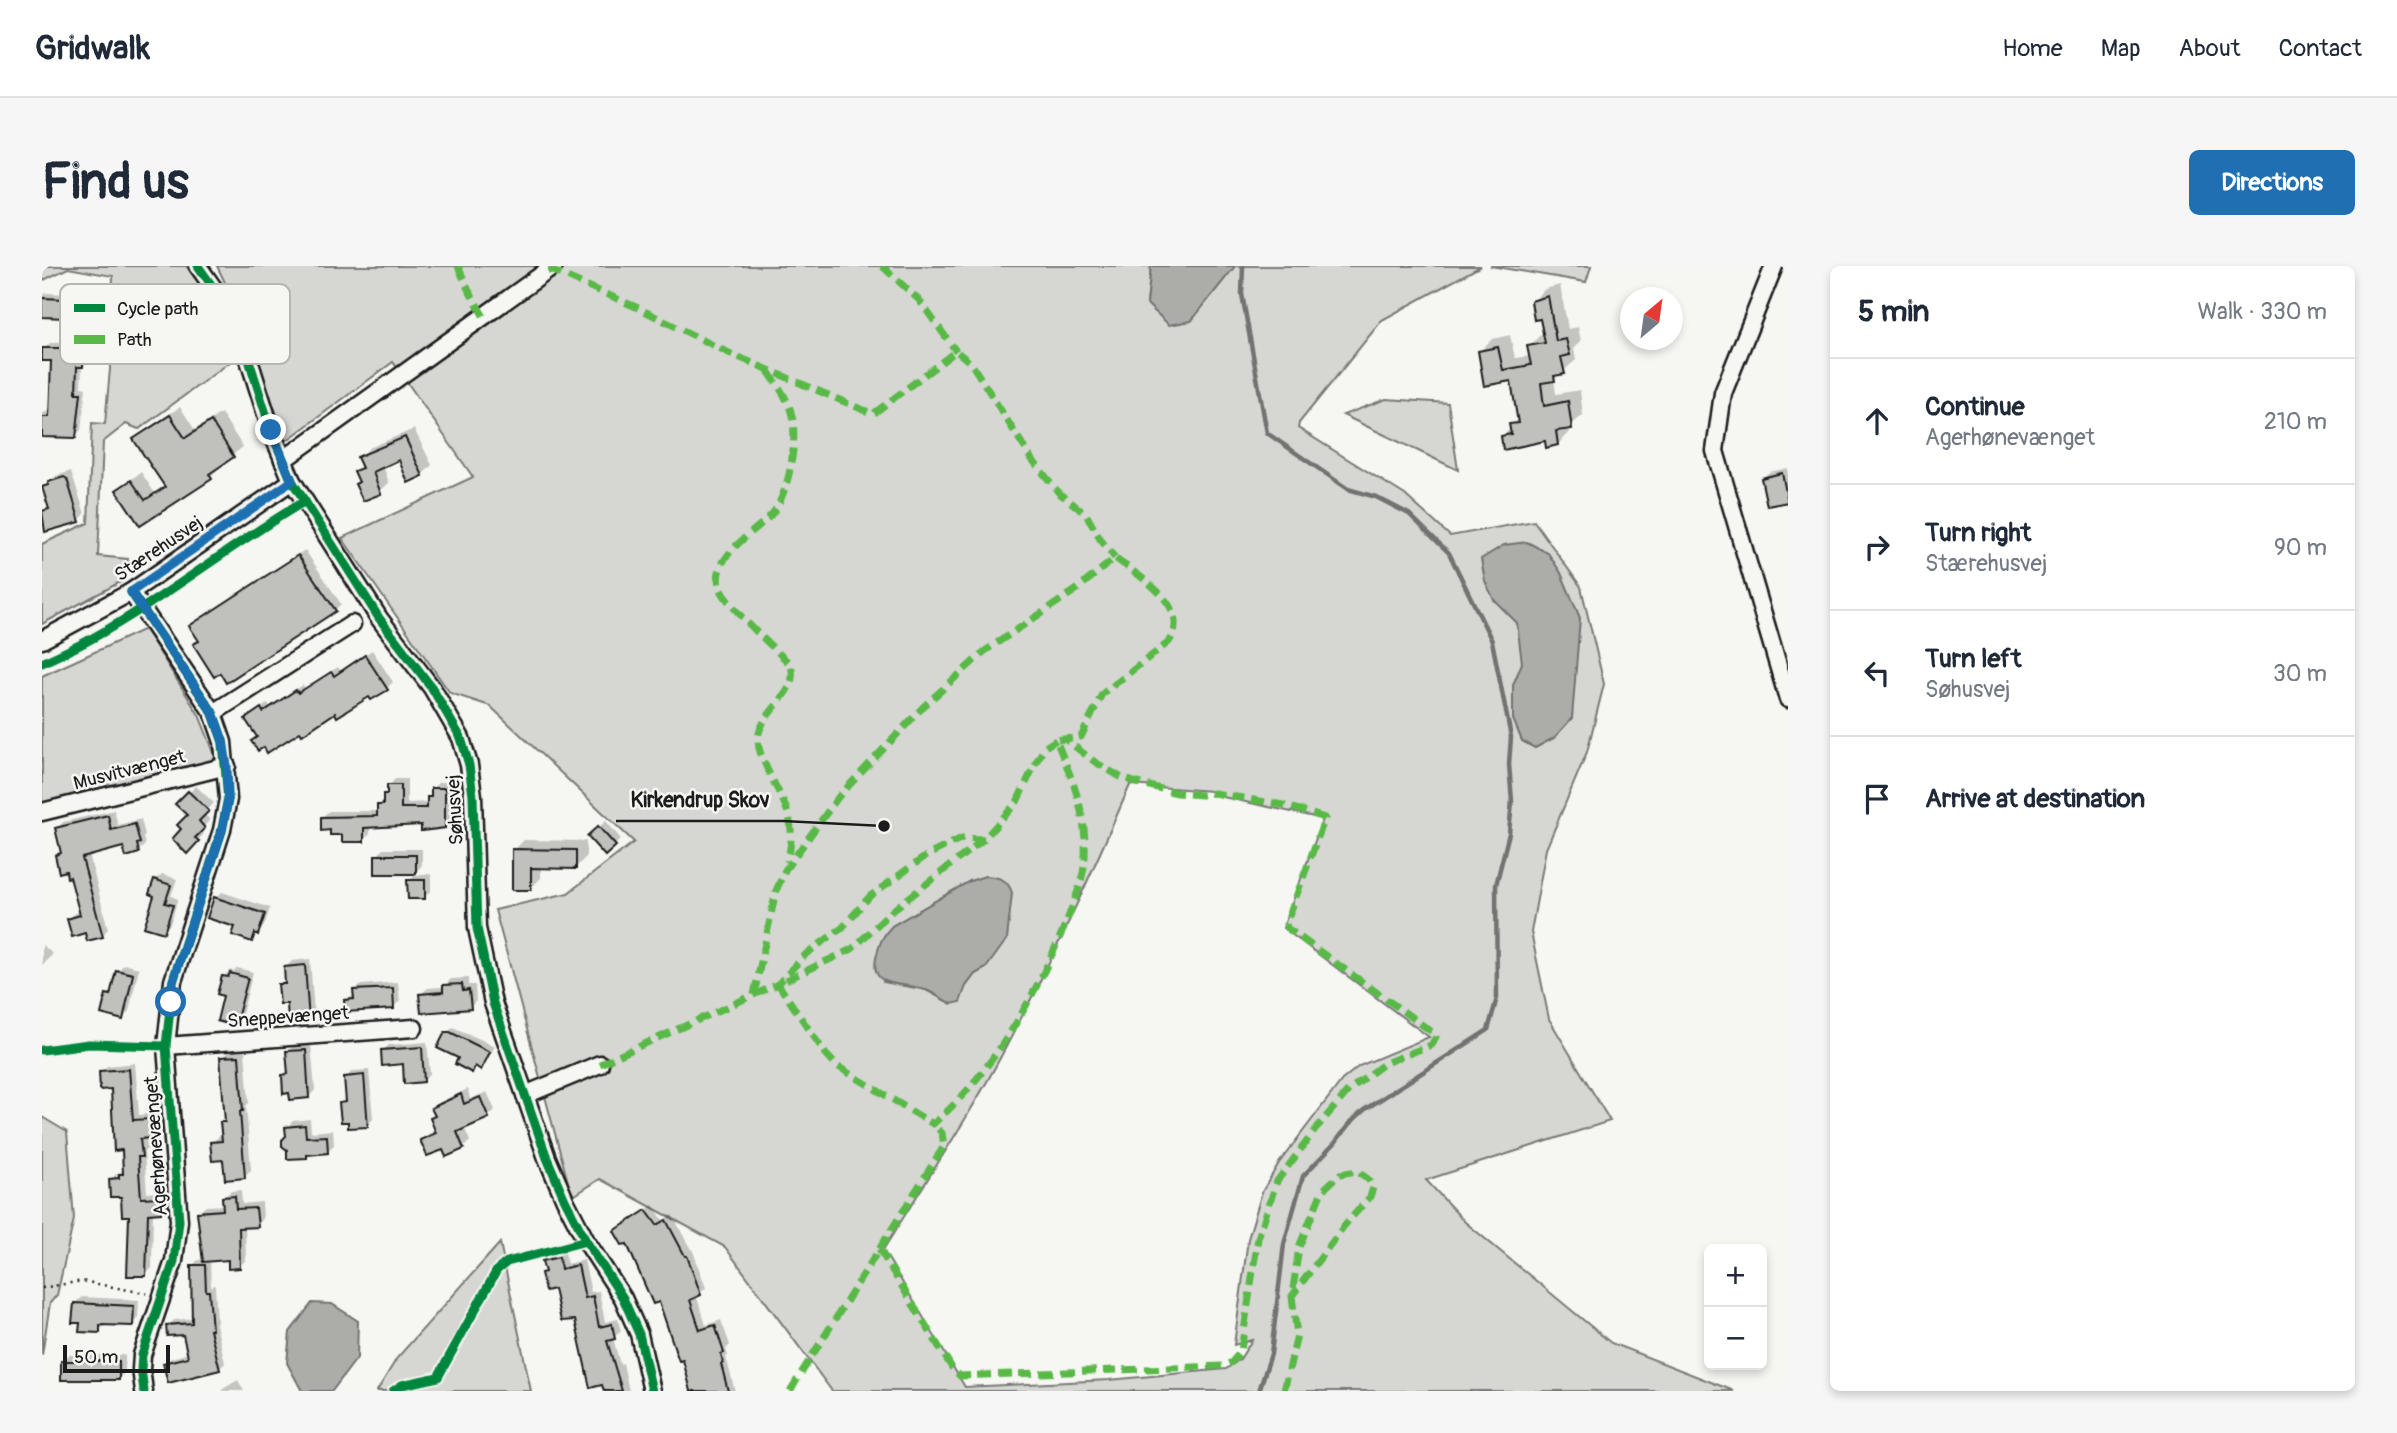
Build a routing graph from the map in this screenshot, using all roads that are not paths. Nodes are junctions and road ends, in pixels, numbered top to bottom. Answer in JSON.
{"nodes":[{"id":1,"x":198,"y":266,"type":"edge"},
{"id":2,"x":554,"y":266,"type":"edge"},
{"id":3,"x":1774,"y":266,"type":"edge"},
{"id":4,"x":211,"y":284,"type":"edge"},
{"id":5,"x":251,"y":364,"type":"edge"},
{"id":6,"x":283,"y":460,"type":"junction"},
{"id":7,"x":292,"y":481,"type":"junction"},
{"id":8,"x":131,"y":592,"type":"junction"},
{"id":9,"x":352,"y":624,"type":"dead end"},
{"id":10,"x":42,"y":640,"type":"edge"},
{"id":11,"x":1788,"y":699,"type":"edge"},
{"id":12,"x":213,"y":713,"type":"junction"},
{"id":13,"x":227,"y":766,"type":"junction"},
{"id":14,"x":42,"y":812,"type":"edge"},
{"id":15,"x":414,"y":1028,"type":"dead end"},
{"id":16,"x":166,"y":1046,"type":"junction"},
{"id":17,"x":600,"y":1064,"type":"dead end"},
{"id":18,"x":525,"y":1095,"type":"junction"},
{"id":19,"x":144,"y":1391,"type":"edge"},
{"id":20,"x":652,"y":1391,"type":"edge"}],
"edges":[{"from":1,"to":4,"type":"street","name":"Søhusvej"},
{"from":2,"to":6,"type":"street"},
{"from":3,"to":11,"type":"street"},
{"from":5,"to":6,"type":"street","name":"Søhusvej"},
{"from":6,"to":7,"type":"street","name":"Søhusvej"},
{"from":7,"to":8,"type":"street","name":"Stærehusvej"},
{"from":7,"to":18,"type":"street","name":"Søhusvej"},
{"from":8,"to":10,"type":"street","name":"Stærehusvej"},
{"from":8,"to":12,"type":"street","name":"Agerhønevænget"},
{"from":9,"to":12,"type":"street"},
{"from":12,"to":13,"type":"street","name":"Agerhønevænget"},
{"from":13,"to":14,"type":"street","name":"Musvitvænget"},
{"from":13,"to":16,"type":"street","name":"Agerhønevænget"},
{"from":15,"to":16,"type":"street","name":"Sneppevænget"},
{"from":16,"to":19,"type":"street","name":"Agerhønevænget"},
{"from":17,"to":18,"type":"street"},
{"from":18,"to":20,"type":"street","name":"Søhusvej"}]}
